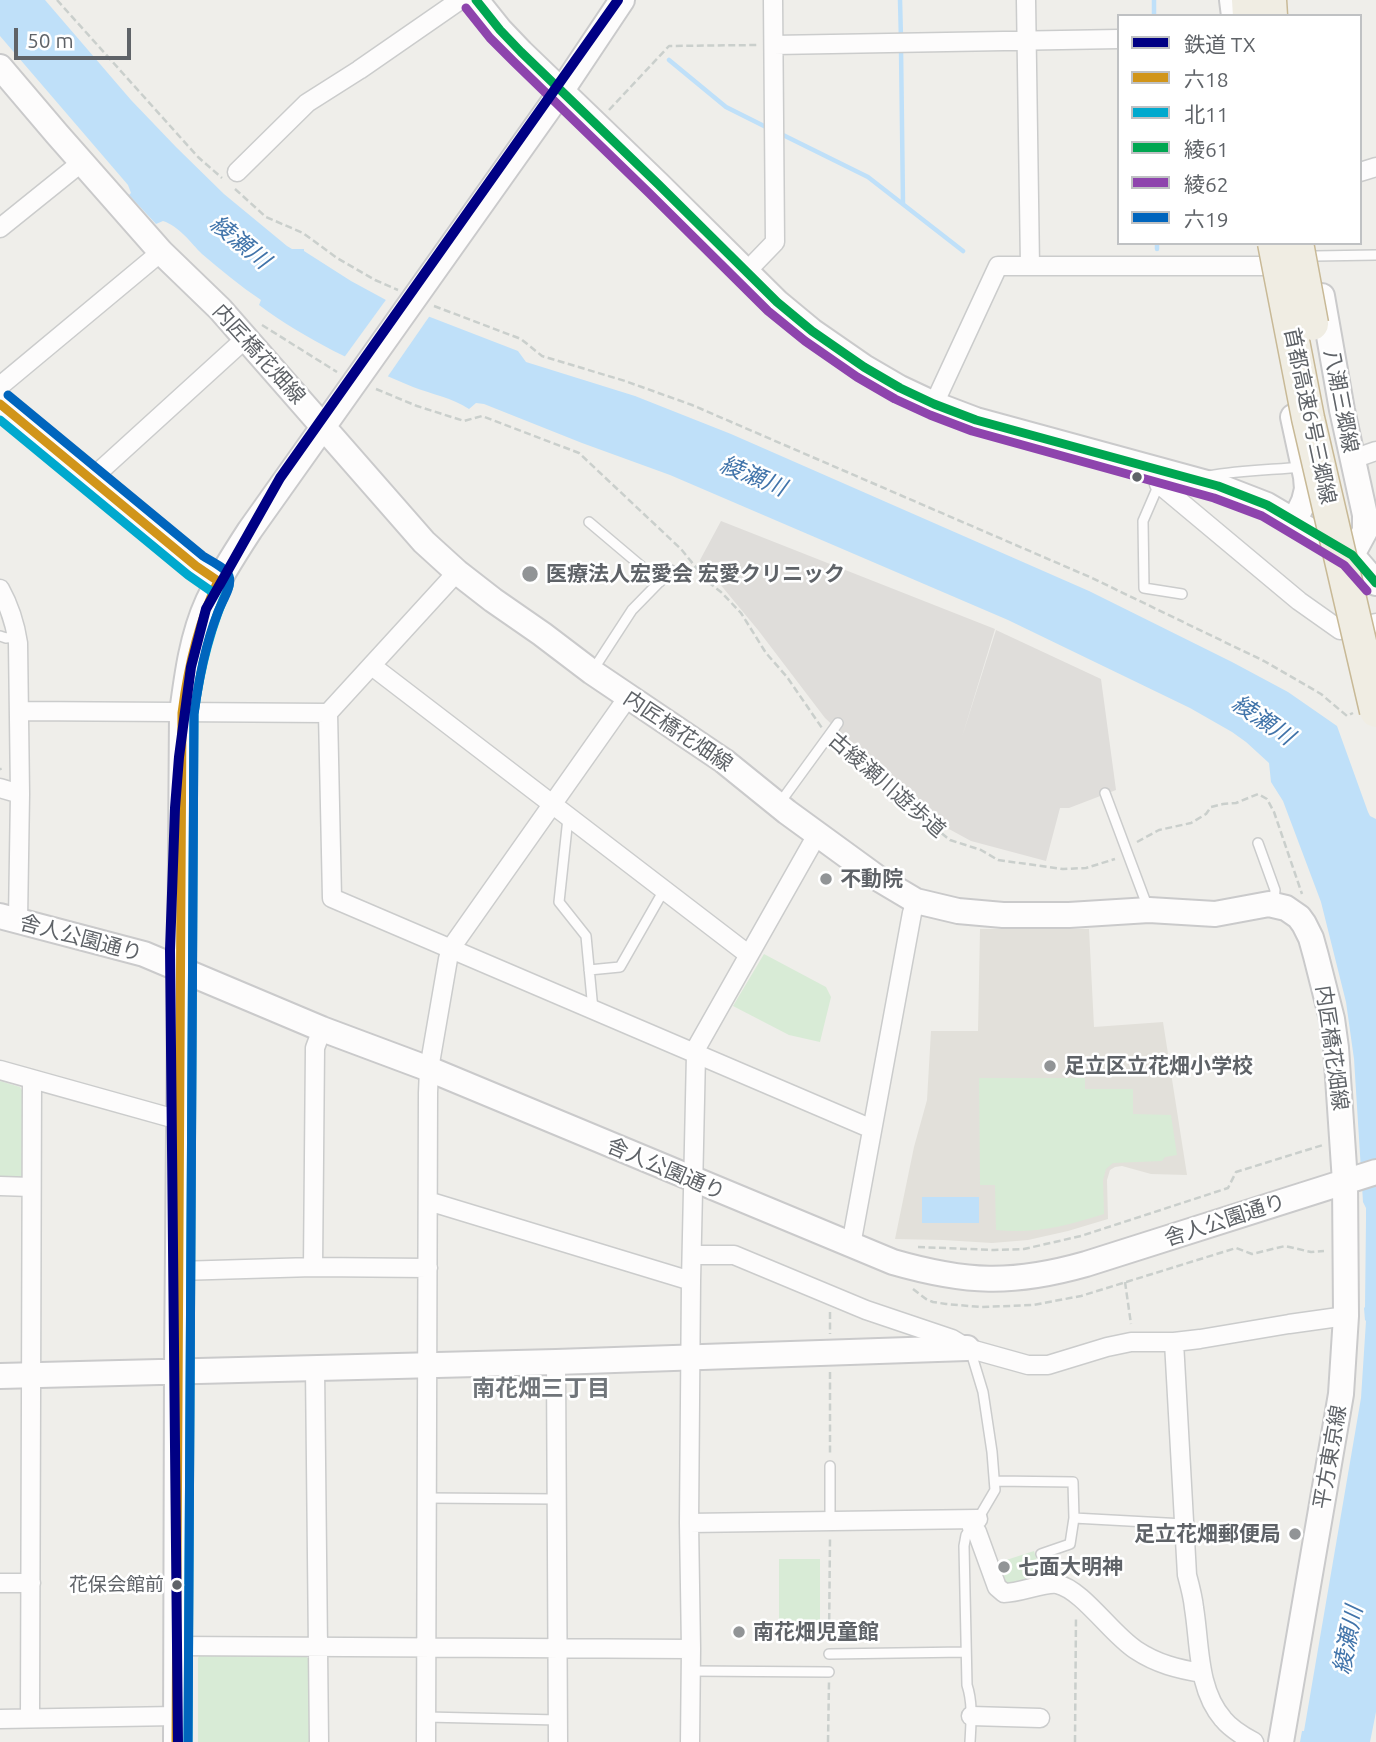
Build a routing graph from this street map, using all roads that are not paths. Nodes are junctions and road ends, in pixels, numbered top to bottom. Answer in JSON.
{"nodes":[{"id":1,"x":460,"y":0,"type":"edge"},
{"id":2,"x":476,"y":0,"type":"edge"},
{"id":3,"x":622,"y":0,"type":"edge"},
{"id":4,"x":773,"y":0,"type":"edge"},
{"id":5,"x":1026,"y":0,"type":"edge"},
{"id":6,"x":1117,"y":39,"type":"edge"},
{"id":7,"x":1026,"y":40,"type":"junction"},
{"id":8,"x":774,"y":45,"type":"junction"},
{"id":9,"x":0,"y":67,"type":"edge"},
{"id":10,"x":562,"y":90,"type":"junction"},
{"id":11,"x":82,"y":162,"type":"junction"},
{"id":12,"x":237,"y":172,"type":"dead end"},
{"id":13,"x":0,"y":228,"type":"edge"},
{"id":14,"x":1308,"y":248,"type":"edge"},
{"id":15,"x":1267,"y":251,"type":"edge"},
{"id":16,"x":162,"y":252,"type":"junction"},
{"id":17,"x":1376,"y":255,"type":"edge"},
{"id":18,"x":1030,"y":266,"type":"junction"},
{"id":19,"x":747,"y":271,"type":"junction"},
{"id":20,"x":253,"y":331,"type":"junction"},
{"id":21,"x":1330,"y":346,"type":"junction"},
{"id":22,"x":1280,"y":354,"type":"junction"},
{"id":23,"x":0,"y":386,"type":"edge"},
{"id":24,"x":1290,"y":401,"type":"junction"},
{"id":25,"x":0,"y":404,"type":"edge"},
{"id":26,"x":934,"y":404,"type":"junction"},
{"id":27,"x":324,"y":427,"type":"junction"},
{"id":28,"x":1364,"y":455,"type":"edge"},
{"id":29,"x":1303,"y":467,"type":"junction"},
{"id":30,"x":1159,"y":477,"type":"junction"},
{"id":31,"x":1193,"y":479,"type":"junction"},
{"id":32,"x":90,"y":480,"type":"junction"},
{"id":33,"x":1295,"y":520,"type":"junction"},
{"id":34,"x":589,"y":522,"type":"dead end"},
{"id":35,"x":1352,"y":555,"type":"junction"},
{"id":36,"x":671,"y":570,"type":"dead end"},
{"id":37,"x":457,"y":572,"type":"junction"},
{"id":38,"x":218,"y":581,"type":"junction"},
{"id":39,"x":660,"y":582,"type":"junction"},
{"id":40,"x":1376,"y":583,"type":"edge"},
{"id":41,"x":0,"y":589,"type":"edge"},
{"id":42,"x":1182,"y":594,"type":"dead end"},
{"id":43,"x":1376,"y":625,"type":"edge"},
{"id":44,"x":9,"y":636,"type":"edge"},
{"id":45,"x":372,"y":666,"type":"junction"},
{"id":46,"x":592,"y":672,"type":"junction"},
{"id":47,"x":628,"y":697,"type":"junction"},
{"id":48,"x":1376,"y":697,"type":"edge"},
{"id":49,"x":20,"y":711,"type":"junction"},
{"id":50,"x":1365,"y":711,"type":"edge"},
{"id":51,"x":182,"y":713,"type":"junction"},
{"id":52,"x":328,"y":713,"type":"junction"},
{"id":53,"x":838,"y":723,"type":"dead end"},
{"id":54,"x":0,"y":775,"type":"edge"},
{"id":55,"x":1105,"y":793,"type":"dead end"},
{"id":56,"x":20,"y":794,"type":"junction"},
{"id":57,"x":551,"y":804,"type":"junction"},
{"id":58,"x":778,"y":805,"type":"junction"},
{"id":59,"x":568,"y":818,"type":"junction"},
{"id":60,"x":818,"y":833,"type":"junction"},
{"id":61,"x":1258,"y":843,"type":"dead end"},
{"id":62,"x":664,"y":890,"type":"junction"},
{"id":63,"x":916,"y":901,"type":"junction"},
{"id":64,"x":1283,"y":908,"type":"junction"},
{"id":65,"x":1149,"y":909,"type":"junction"},
{"id":66,"x":9,"y":918,"type":"edge"},
{"id":67,"x":451,"y":948,"type":"junction"},
{"id":68,"x":749,"y":955,"type":"junction"},
{"id":69,"x":181,"y":969,"type":"junction"},
{"id":70,"x":589,"y":970,"type":"junction"},
{"id":71,"x":593,"y":1010,"type":"junction"},
{"id":72,"x":322,"y":1029,"type":"junction"},
{"id":73,"x":696,"y":1054,"type":"junction"},
{"id":74,"x":429,"y":1069,"type":"junction"},
{"id":75,"x":0,"y":1070,"type":"edge"},
{"id":76,"x":32,"y":1079,"type":"junction"},
{"id":77,"x":179,"y":1120,"type":"junction"},
{"id":78,"x":872,"y":1129,"type":"junction"},
{"id":79,"x":1360,"y":1177,"type":"edge"},
{"id":80,"x":693,"y":1180,"type":"junction"},
{"id":81,"x":0,"y":1186,"type":"edge"},
{"id":82,"x":31,"y":1186,"type":"junction"},
{"id":83,"x":428,"y":1201,"type":"junction"},
{"id":84,"x":851,"y":1245,"type":"junction"},
{"id":85,"x":692,"y":1255,"type":"junction"},
{"id":86,"x":313,"y":1267,"type":"junction"},
{"id":87,"x":428,"y":1268,"type":"junction"},
{"id":88,"x":178,"y":1271,"type":"junction"},
{"id":89,"x":691,"y":1281,"type":"junction"},
{"id":90,"x":1346,"y":1316,"type":"junction"},
{"id":91,"x":1174,"y":1342,"type":"junction"},
{"id":92,"x":970,"y":1349,"type":"junction"},
{"id":93,"x":691,"y":1357,"type":"junction"},
{"id":94,"x":556,"y":1362,"type":"junction"},
{"id":95,"x":428,"y":1365,"type":"junction"},
{"id":96,"x":315,"y":1368,"type":"junction"},
{"id":97,"x":177,"y":1372,"type":"junction"},
{"id":98,"x":30,"y":1374,"type":"junction"},
{"id":99,"x":0,"y":1376,"type":"edge"},
{"id":100,"x":830,"y":1466,"type":"road end"},
{"id":101,"x":995,"y":1481,"type":"junction"},
{"id":102,"x":427,"y":1498,"type":"junction"},
{"id":103,"x":556,"y":1499,"type":"junction"},
{"id":104,"x":1074,"y":1518,"type":"junction"},
{"id":105,"x":830,"y":1521,"type":"junction"},
{"id":106,"x":690,"y":1523,"type":"junction"},
{"id":107,"x":975,"y":1524,"type":"junction"},
{"id":108,"x":1184,"y":1524,"type":"junction"},
{"id":109,"x":1041,"y":1554,"type":"dead end"},
{"id":110,"x":0,"y":1583,"type":"edge"},
{"id":111,"x":31,"y":1583,"type":"junction"},
{"id":112,"x":176,"y":1646,"type":"junction"},
{"id":113,"x":318,"y":1646,"type":"junction"},
{"id":114,"x":426,"y":1647,"type":"junction"},
{"id":115,"x":557,"y":1648,"type":"junction"},
{"id":116,"x":691,"y":1649,"type":"junction"},
{"id":117,"x":966,"y":1651,"type":"junction"},
{"id":118,"x":829,"y":1654,"type":"road end"},
{"id":119,"x":691,"y":1671,"type":"junction"},
{"id":120,"x":829,"y":1672,"type":"road end"},
{"id":121,"x":1202,"y":1673,"type":"junction"},
{"id":122,"x":176,"y":1716,"type":"junction"},
{"id":123,"x":971,"y":1716,"type":"junction"},
{"id":124,"x":426,"y":1717,"type":"junction"},
{"id":125,"x":0,"y":1718,"type":"edge"},
{"id":126,"x":30,"y":1718,"type":"junction"},
{"id":127,"x":1040,"y":1718,"type":"dead end"},
{"id":128,"x":558,"y":1720,"type":"junction"},
{"id":129,"x":176,"y":1742,"type":"edge"},
{"id":130,"x":319,"y":1742,"type":"edge"},
{"id":131,"x":426,"y":1742,"type":"edge"},
{"id":132,"x":558,"y":1742,"type":"edge"},
{"id":133,"x":690,"y":1742,"type":"edge"},
{"id":134,"x":971,"y":1742,"type":"edge"},
{"id":135,"x":1254,"y":1742,"type":"edge"},
{"id":136,"x":1281,"y":1742,"type":"edge"}],
"edges":[{"from":1,"to":12,"type":"street"},
{"from":2,"to":10,"type":"main road"},
{"from":3,"to":10,"type":"main road"},
{"from":4,"to":8,"type":"street"},
{"from":5,"to":7,"type":"street"},
{"from":6,"to":7,"type":"street"},
{"from":7,"to":8,"type":"street"},
{"from":7,"to":18,"type":"street"},
{"from":8,"to":19,"type":"street"},
{"from":9,"to":11,"type":"main road","name":"内匠橋花畑線"},
{"from":10,"to":19,"type":"main road"},
{"from":10,"to":27,"type":"main road"},
{"from":11,"to":13,"type":"street"},
{"from":11,"to":16,"type":"main road","name":"内匠橋花畑線"},
{"from":14,"to":17,"type":"lane"},
{"from":14,"to":21,"type":"main road","name":"八潮三郷線"},
{"from":14,"to":43,"type":"highway","name":"首都高速6号三郷線","bridge":true},
{"from":15,"to":18,"type":"street"},
{"from":15,"to":22,"type":"main road"},
{"from":15,"to":50,"type":"highway","name":"首都高速6号三郷線","bridge":true},
{"from":16,"to":20,"type":"main road","name":"内匠橋花畑線"},
{"from":16,"to":23,"type":"street"},
{"from":18,"to":26,"type":"street"},
{"from":19,"to":26,"type":"main road"},
{"from":20,"to":27,"type":"main road","name":"内匠橋花畑線"},
{"from":20,"to":32,"type":"street"},
{"from":21,"to":22,"type":"main road"},
{"from":21,"to":28,"type":"main road","name":"八潮三郷線"},
{"from":22,"to":24,"type":"main road"},
{"from":24,"to":29,"type":"main road"},
{"from":24,"to":35,"type":"main road"},
{"from":25,"to":32,"type":"main road"},
{"from":26,"to":30,"type":"main road"},
{"from":27,"to":37,"type":"main road","name":"内匠橋花畑線"},
{"from":27,"to":38,"type":"main road"},
{"from":28,"to":35,"type":"main road","name":"八潮三郷線"},
{"from":29,"to":31,"type":"lane"},
{"from":29,"to":33,"type":"main road"},
{"from":30,"to":31,"type":"main road"},
{"from":30,"to":42,"type":"lane"},
{"from":30,"to":43,"type":"street"},
{"from":31,"to":33,"type":"main road"},
{"from":32,"to":38,"type":"main road"},
{"from":33,"to":35,"type":"main road"},
{"from":34,"to":39,"type":"lane"},
{"from":35,"to":40,"type":"main road"},
{"from":36,"to":39,"type":"lane"},
{"from":37,"to":45,"type":"street"},
{"from":37,"to":46,"type":"main road","name":"内匠橋花畑線"},
{"from":38,"to":51,"type":"main road"},
{"from":39,"to":46,"type":"lane"},
{"from":41,"to":44,"type":"street"},
{"from":44,"to":49,"type":"street"},
{"from":45,"to":52,"type":"street"},
{"from":45,"to":57,"type":"street"},
{"from":46,"to":47,"type":"main road","name":"内匠橋花畑線"},
{"from":47,"to":57,"type":"street"},
{"from":47,"to":58,"type":"main road","name":"内匠橋花畑線"},
{"from":48,"to":50,"type":"lane"},
{"from":49,"to":51,"type":"street"},
{"from":49,"to":56,"type":"street"},
{"from":51,"to":52,"type":"street"},
{"from":51,"to":69,"type":"main road"},
{"from":52,"to":67,"type":"street"},
{"from":53,"to":58,"type":"lane"},
{"from":54,"to":56,"type":"street"},
{"from":55,"to":65,"type":"lane"},
{"from":56,"to":66,"type":"street"},
{"from":57,"to":59,"type":"street"},
{"from":57,"to":67,"type":"street"},
{"from":58,"to":60,"type":"main road","name":"内匠橋花畑線"},
{"from":59,"to":62,"type":"street"},
{"from":59,"to":70,"type":"lane"},
{"from":60,"to":63,"type":"main road","name":"内匠橋花畑線"},
{"from":60,"to":68,"type":"street"},
{"from":61,"to":64,"type":"lane"},
{"from":62,"to":68,"type":"street"},
{"from":62,"to":70,"type":"lane"},
{"from":63,"to":65,"type":"main road","name":"内匠橋花畑線"},
{"from":63,"to":78,"type":"street"},
{"from":64,"to":65,"type":"main road","name":"内匠橋花畑線"},
{"from":64,"to":79,"type":"main road","name":"内匠橋花畑線"},
{"from":66,"to":69,"type":"main road","name":"舎人公園通り"},
{"from":67,"to":71,"type":"street"},
{"from":67,"to":74,"type":"street"},
{"from":68,"to":73,"type":"street"},
{"from":69,"to":72,"type":"main road","name":"舎人公園通り"},
{"from":69,"to":77,"type":"main road"},
{"from":70,"to":71,"type":"lane"},
{"from":71,"to":73,"type":"street"},
{"from":72,"to":74,"type":"main road","name":"舎人公園通り"},
{"from":72,"to":86,"type":"street"},
{"from":73,"to":78,"type":"street"},
{"from":73,"to":80,"type":"street"},
{"from":74,"to":80,"type":"main road","name":"舎人公園通り"},
{"from":74,"to":83,"type":"street"},
{"from":75,"to":76,"type":"street"},
{"from":76,"to":77,"type":"street"},
{"from":76,"to":82,"type":"street"},
{"from":77,"to":88,"type":"main road"},
{"from":78,"to":84,"type":"street"},
{"from":79,"to":84,"type":"main road","name":"舎人公園通り"},
{"from":79,"to":90,"type":"main road","name":"平方東京線"},
{"from":80,"to":84,"type":"main road","name":"舎人公園通り"},
{"from":80,"to":85,"type":"street"},
{"from":81,"to":82,"type":"street"},
{"from":82,"to":98,"type":"street"},
{"from":83,"to":87,"type":"street"},
{"from":83,"to":89,"type":"street"},
{"from":85,"to":89,"type":"street"},
{"from":85,"to":92,"type":"street"},
{"from":86,"to":87,"type":"street"},
{"from":86,"to":88,"type":"street"},
{"from":87,"to":95,"type":"street"},
{"from":88,"to":97,"type":"main road"},
{"from":89,"to":93,"type":"street"},
{"from":90,"to":91,"type":"street"},
{"from":90,"to":136,"type":"main road","name":"平方東京線"},
{"from":91,"to":92,"type":"street"},
{"from":91,"to":108,"type":"street"},
{"from":92,"to":93,"type":"main road"},
{"from":92,"to":101,"type":"lane"},
{"from":93,"to":94,"type":"main road"},
{"from":93,"to":106,"type":"street"},
{"from":94,"to":95,"type":"main road"},
{"from":94,"to":103,"type":"street"},
{"from":95,"to":96,"type":"main road"},
{"from":95,"to":102,"type":"street"},
{"from":96,"to":97,"type":"main road"},
{"from":96,"to":113,"type":"street"},
{"from":97,"to":98,"type":"main road"},
{"from":97,"to":112,"type":"main road"},
{"from":98,"to":99,"type":"main road"},
{"from":98,"to":111,"type":"street"},
{"from":100,"to":105,"type":"lane"},
{"from":101,"to":104,"type":"lane"},
{"from":101,"to":107,"type":"lane"},
{"from":102,"to":103,"type":"lane"},
{"from":102,"to":114,"type":"street"},
{"from":103,"to":115,"type":"street"},
{"from":104,"to":108,"type":"lane"},
{"from":104,"to":109,"type":"lane"},
{"from":105,"to":106,"type":"street"},
{"from":105,"to":107,"type":"street"},
{"from":106,"to":116,"type":"street"},
{"from":107,"to":117,"type":"lane"},
{"from":107,"to":121,"type":"street"},
{"from":108,"to":121,"type":"street"},
{"from":110,"to":111,"type":"street"},
{"from":111,"to":126,"type":"street"},
{"from":112,"to":113,"type":"street"},
{"from":112,"to":122,"type":"main road"},
{"from":113,"to":114,"type":"street"},
{"from":113,"to":130,"type":"street"},
{"from":114,"to":115,"type":"street"},
{"from":114,"to":124,"type":"street"},
{"from":115,"to":116,"type":"street"},
{"from":115,"to":128,"type":"street"},
{"from":116,"to":119,"type":"street"},
{"from":117,"to":118,"type":"lane"},
{"from":117,"to":123,"type":"lane"},
{"from":119,"to":120,"type":"lane"},
{"from":119,"to":133,"type":"street"},
{"from":121,"to":135,"type":"street"},
{"from":122,"to":126,"type":"street"},
{"from":122,"to":129,"type":"main road"},
{"from":123,"to":127,"type":"street"},
{"from":123,"to":134,"type":"lane"},
{"from":124,"to":128,"type":"lane"},
{"from":124,"to":131,"type":"street"},
{"from":125,"to":126,"type":"street"},
{"from":128,"to":132,"type":"street"}]}
